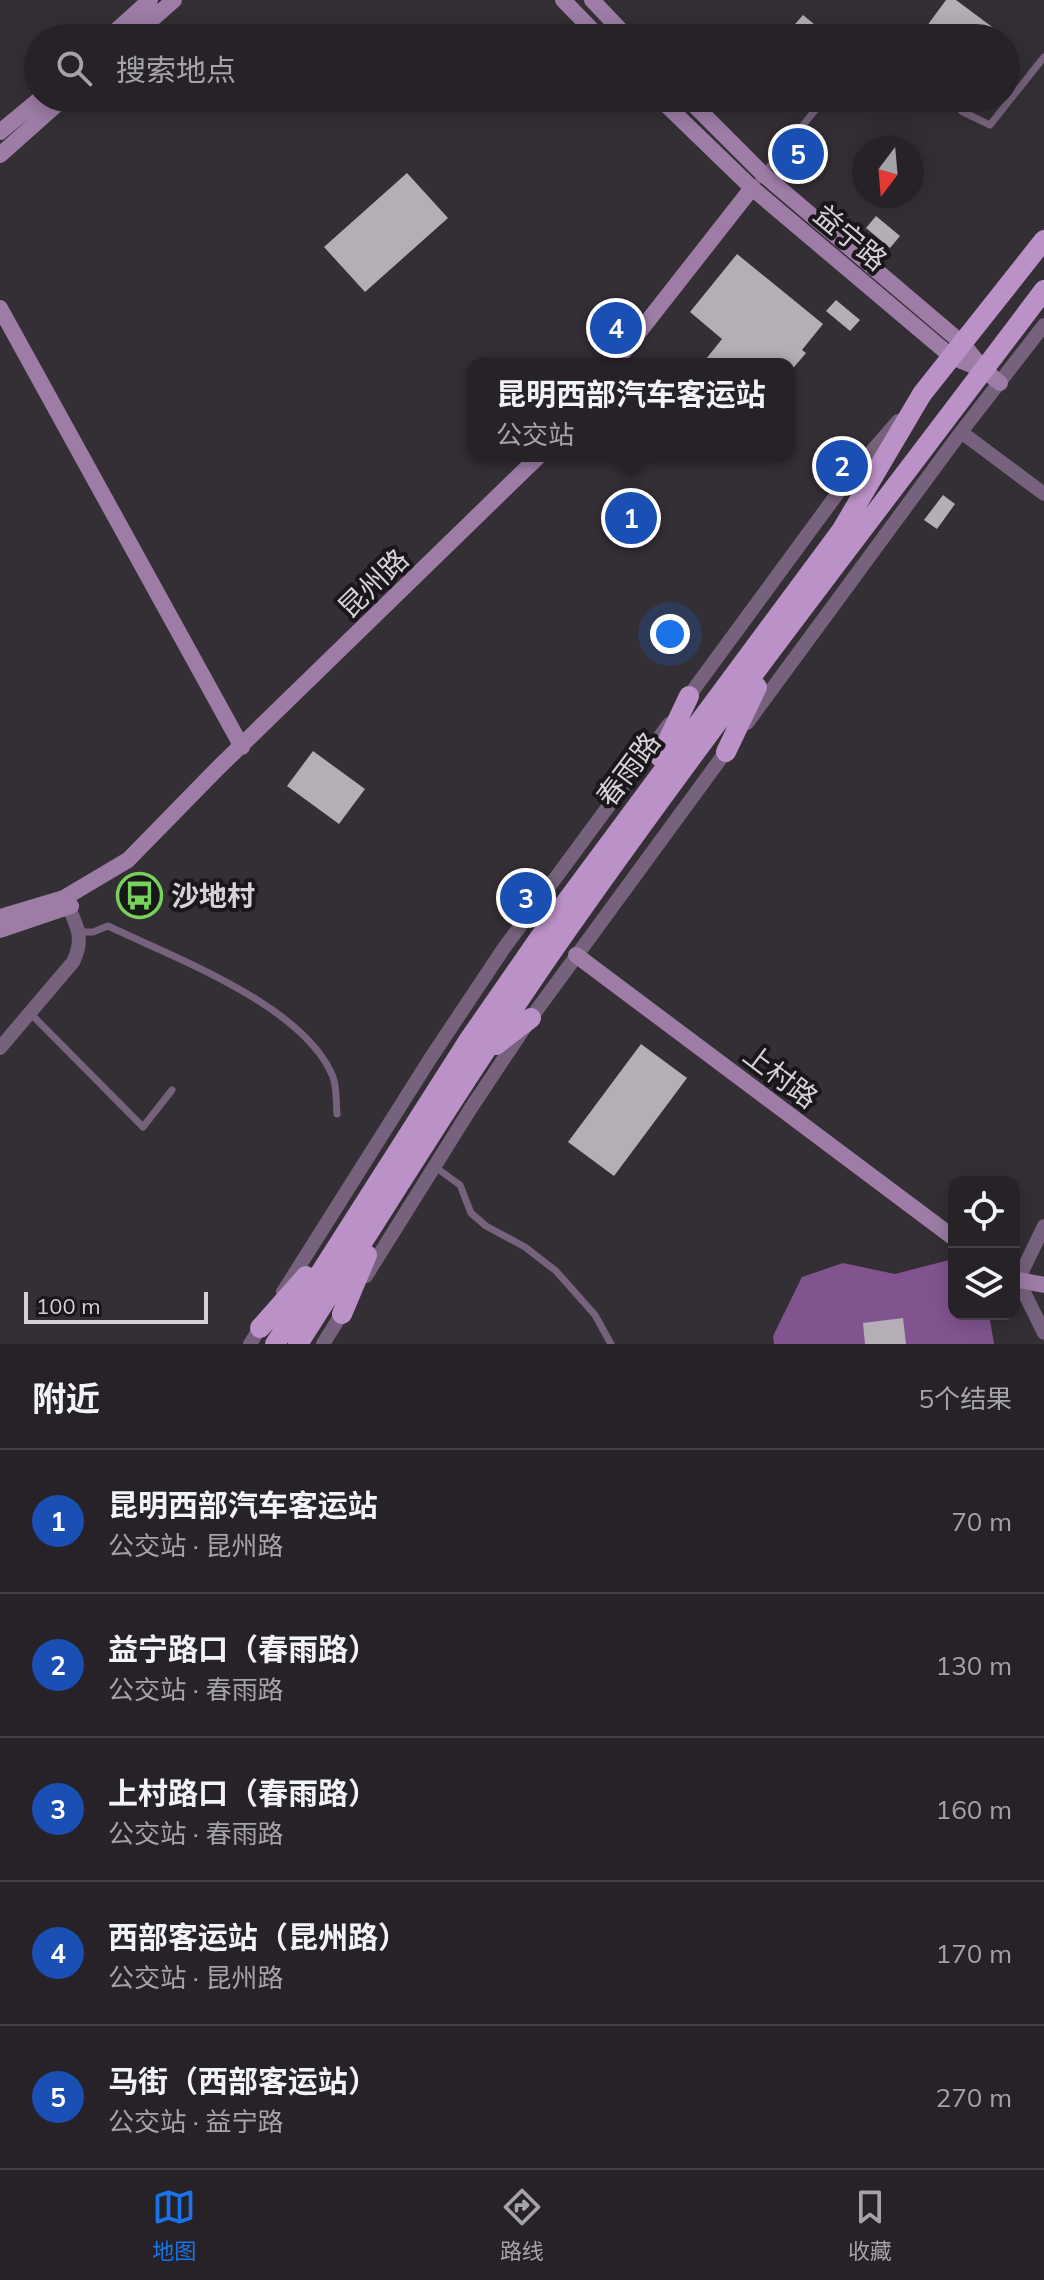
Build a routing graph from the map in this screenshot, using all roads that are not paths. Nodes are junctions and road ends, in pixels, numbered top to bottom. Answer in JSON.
{"nodes":[{"id":1,"x":150,"y":0,"type":"edge"},
{"id":2,"x":174,"y":0,"type":"edge"},
{"id":3,"x":563,"y":0,"type":"edge"},
{"id":4,"x":592,"y":0,"type":"edge"},
{"id":5,"x":123,"y":24,"type":"edge"},
{"id":6,"x":147,"y":24,"type":"edge"},
{"id":7,"x":586,"y":24,"type":"edge"},
{"id":8,"x":615,"y":24,"type":"edge"},
{"id":9,"x":1044,"y":57,"type":"edge"},
{"id":10,"x":1020,"y":87,"type":"edge"},
{"id":11,"x":24,"y":112,"type":"edge"},
{"id":12,"x":48,"y":112,"type":"edge"},
{"id":13,"x":676,"y":112,"type":"edge"},
{"id":14,"x":699,"y":112,"type":"edge"},
{"id":15,"x":814,"y":112,"type":"edge"},
{"id":16,"x":963,"y":112,"type":"edge"},
{"id":17,"x":1000,"y":112,"type":"edge"},
{"id":18,"x":0,"y":132,"type":"edge"},
{"id":19,"x":0,"y":155,"type":"edge"},
{"id":20,"x":758,"y":181,"type":"junction"},
{"id":21,"x":1044,"y":232,"type":"edge"},
{"id":22,"x":1039,"y":247,"type":"edge"},
{"id":23,"x":1044,"y":290,"type":"edge"},
{"id":24,"x":0,"y":308,"type":"edge"},
{"id":25,"x":1044,"y":325,"type":"edge"},
{"id":26,"x":958,"y":350,"type":"junction"},
{"id":27,"x":619,"y":358,"type":"edge"},
{"id":28,"x":992,"y":377,"type":"junction"},
{"id":29,"x":922,"y":394,"type":"junction"},
{"id":30,"x":961,"y":432,"type":"junction"},
{"id":31,"x":533,"y":462,"type":"edge"},
{"id":32,"x":1044,"y":494,"type":"edge"},
{"id":33,"x":779,"y":640,"type":"junction"},
{"id":34,"x":689,"y":696,"type":"junction"},
{"id":35,"x":242,"y":747,"type":"junction"},
{"id":36,"x":726,"y":752,"type":"junction"},
{"id":37,"x":640,"y":798,"type":"junction"},
{"id":38,"x":66,"y":903,"type":"junction"},
{"id":39,"x":1,"y":916,"type":"edge"},
{"id":40,"x":79,"y":932,"type":"junction"},
{"id":41,"x":576,"y":955,"type":"junction"},
{"id":42,"x":30,"y":1013,"type":"junction"},
{"id":43,"x":531,"y":1018,"type":"junction"},
{"id":44,"x":0,"y":1048,"type":"edge"},
{"id":45,"x":483,"y":1055,"type":"junction"},
{"id":46,"x":172,"y":1090,"type":"dead end"},
{"id":47,"x":337,"y":1114,"type":"dead end"},
{"id":48,"x":435,"y":1167,"type":"junction"},
{"id":49,"x":389,"y":1202,"type":"junction"},
{"id":50,"x":1044,"y":1226,"type":"edge"},
{"id":51,"x":346,"y":1231,"type":"junction"},
{"id":52,"x":948,"y":1234,"type":"edge"},
{"id":53,"x":1020,"y":1271,"type":"edge"},
{"id":54,"x":1020,"y":1280,"type":"edge"},
{"id":55,"x":1044,"y":1285,"type":"edge"},
{"id":56,"x":1020,"y":1287,"type":"edge"},
{"id":57,"x":342,"y":1314,"type":"junction"},
{"id":58,"x":1044,"y":1333,"type":"edge"},
{"id":59,"x":255,"y":1336,"type":"edge"},
{"id":60,"x":275,"y":1344,"type":"edge"},
{"id":61,"x":298,"y":1344,"type":"edge"},
{"id":62,"x":323,"y":1344,"type":"edge"},
{"id":63,"x":611,"y":1344,"type":"edge"}],
"edges":[{"from":1,"to":5,"type":"main road"},
{"from":2,"to":6,"type":"main road"},
{"from":3,"to":7,"type":"main road"},
{"from":4,"to":8,"type":"main road"},
{"from":9,"to":10,"type":"lane"},
{"from":11,"to":18,"type":"main road"},
{"from":12,"to":19,"type":"main road"},
{"from":13,"to":20,"type":"main road","name":"益宁路"},
{"from":14,"to":20,"type":"main road","name":"益宁路"},
{"from":15,"to":20,"type":"lane"},
{"from":16,"to":17,"type":"lane"},
{"from":20,"to":26,"type":"main road","name":"益宁路"},
{"from":20,"to":27,"type":"main road"},
{"from":21,"to":22,"type":"street"},
{"from":22,"to":26,"type":"main road","name":"春雨路"},
{"from":23,"to":28,"type":"main road","name":"春雨路"},
{"from":24,"to":35,"type":"main road"},
{"from":25,"to":28,"type":"street"},
{"from":26,"to":28,"type":"main road","name":"益宁路"},
{"from":26,"to":29,"type":"main road","name":"春雨路"},
{"from":28,"to":30,"type":"street"},
{"from":28,"to":33,"type":"main road","name":"春雨路"},
{"from":29,"to":34,"type":"street"},
{"from":29,"to":37,"type":"main road","name":"春雨路"},
{"from":30,"to":32,"type":"street"},
{"from":30,"to":36,"type":"street"},
{"from":31,"to":35,"type":"main road","name":"昆州路"},
{"from":33,"to":36,"type":"main road"},
{"from":33,"to":45,"type":"main road","name":"春雨路"},
{"from":34,"to":37,"type":"main road"},
{"from":34,"to":59,"type":"street"},
{"from":35,"to":38,"type":"main road","name":"昆州路"},
{"from":36,"to":41,"type":"street"},
{"from":37,"to":51,"type":"main road","name":"春雨路"},
{"from":38,"to":39,"type":"main road","name":"昆州路"},
{"from":38,"to":40,"type":"street"},
{"from":40,"to":42,"type":"street"},
{"from":40,"to":47,"type":"lane"},
{"from":41,"to":43,"type":"street"},
{"from":41,"to":52,"type":"main road","name":"上村路"},
{"from":42,"to":44,"type":"street"},
{"from":42,"to":46,"type":"lane"},
{"from":43,"to":45,"type":"main road"},
{"from":43,"to":48,"type":"street"},
{"from":45,"to":49,"type":"main road","name":"春雨路"},
{"from":48,"to":57,"type":"street"},
{"from":48,"to":63,"type":"lane"},
{"from":49,"to":57,"type":"main road"},
{"from":49,"to":61,"type":"main road","name":"春雨路"},
{"from":50,"to":53,"type":"street"},
{"from":51,"to":59,"type":"main road"},
{"from":51,"to":60,"type":"main road","name":"春雨路"},
{"from":54,"to":55,"type":"main road"},
{"from":56,"to":58,"type":"street"},
{"from":57,"to":62,"type":"street"}]}
